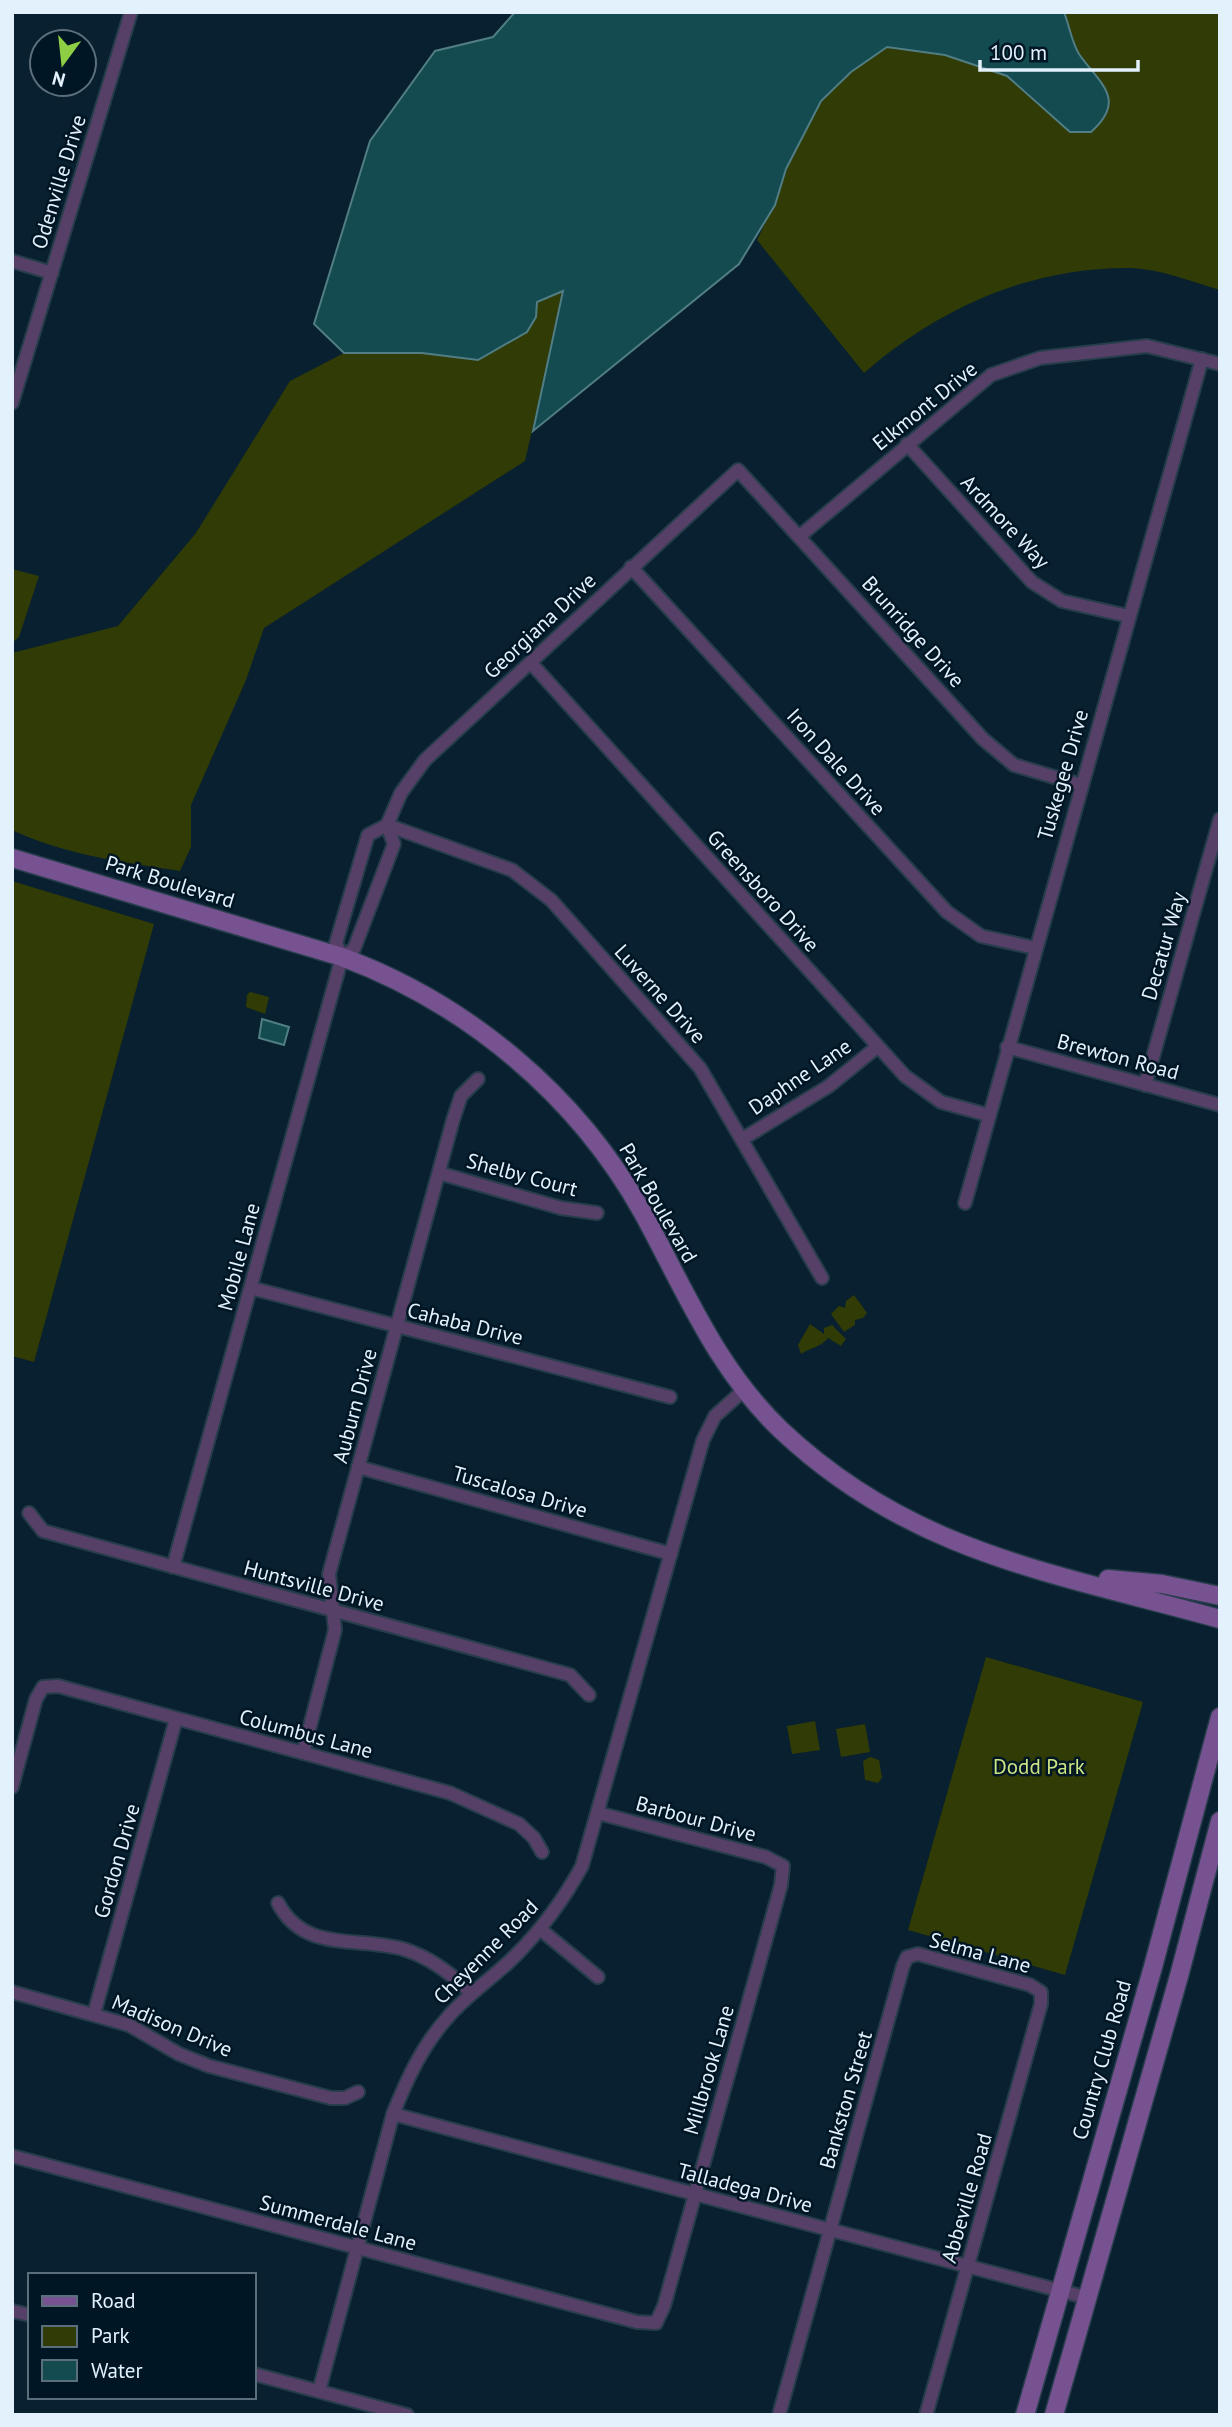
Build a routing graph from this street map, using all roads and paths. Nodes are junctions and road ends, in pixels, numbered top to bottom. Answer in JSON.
{"nodes":[{"id":1,"x":131,"y":12,"type":"edge"},
{"id":2,"x":12,"y":261,"type":"edge"},
{"id":3,"x":52,"y":273,"type":"junction"},
{"id":4,"x":1202,"y":359,"type":"junction"},
{"id":5,"x":1220,"y":364,"type":"edge"},
{"id":6,"x":12,"y":403,"type":"edge"},
{"id":7,"x":906,"y":444,"type":"junction"},
{"id":8,"x":738,"y":470,"type":"joint"},
{"id":9,"x":800,"y":536,"type":"junction"},
{"id":10,"x":631,"y":567,"type":"junction"},
{"id":11,"x":1128,"y":616,"type":"junction"},
{"id":12,"x":531,"y":663,"type":"junction"},
{"id":13,"x":1081,"y":785,"type":"junction"},
{"id":14,"x":1220,"y":819,"type":"edge"},
{"id":15,"x":387,"y":825,"type":"junction"},
{"id":16,"x":12,"y":858,"type":"edge"},
{"id":17,"x":1035,"y":947,"type":"junction"},
{"id":18,"x":342,"y":957,"type":"junction"},
{"id":19,"x":877,"y":1047,"type":"junction"},
{"id":20,"x":1007,"y":1047,"type":"junction"},
{"id":21,"x":478,"y":1079,"type":"dead end"},
{"id":22,"x":1144,"y":1085,"type":"junction"},
{"id":23,"x":1220,"y":1105,"type":"edge"},
{"id":24,"x":988,"y":1115,"type":"junction"},
{"id":25,"x":744,"y":1138,"type":"junction"},
{"id":26,"x":439,"y":1173,"type":"junction"},
{"id":27,"x":965,"y":1203,"type":"dead end"},
{"id":28,"x":597,"y":1213,"type":"dead end"},
{"id":29,"x":822,"y":1278,"type":"dead end"},
{"id":30,"x":251,"y":1288,"type":"junction"},
{"id":31,"x":397,"y":1327,"type":"junction"},
{"id":32,"x":744,"y":1390,"type":"junction"},
{"id":33,"x":670,"y":1396,"type":"dead end"},
{"id":34,"x":358,"y":1467,"type":"junction"},
{"id":35,"x":29,"y":1513,"type":"dead end"},
{"id":36,"x":671,"y":1554,"type":"junction"},
{"id":37,"x":173,"y":1567,"type":"junction"},
{"id":38,"x":1059,"y":1575,"type":"junction"},
{"id":39,"x":1220,"y":1596,"type":"edge"},
{"id":40,"x":333,"y":1612,"type":"junction"},
{"id":41,"x":1220,"y":1619,"type":"edge"},
{"id":42,"x":589,"y":1695,"type":"dead end"},
{"id":43,"x":1220,"y":1717,"type":"edge"},
{"id":44,"x":176,"y":1719,"type":"junction"},
{"id":45,"x":303,"y":1753,"type":"junction"},
{"id":46,"x":12,"y":1787,"type":"edge"},
{"id":47,"x":598,"y":1813,"type":"junction"},
{"id":48,"x":1220,"y":1821,"type":"edge"},
{"id":49,"x":542,"y":1852,"type":"dead end"},
{"id":50,"x":783,"y":1866,"type":"joint"},
{"id":51,"x":1169,"y":1902,"type":"junction"},
{"id":52,"x":278,"y":1903,"type":"dead end"},
{"id":53,"x":1196,"y":1909,"type":"junction"},
{"id":54,"x":540,"y":1929,"type":"junction"},
{"id":55,"x":907,"y":1957,"type":"joint"},
{"id":56,"x":598,"y":1977,"type":"dead end"},
{"id":57,"x":12,"y":1992,"type":"edge"},
{"id":58,"x":1041,"y":1992,"type":"joint"},
{"id":59,"x":471,"y":1993,"type":"junction"},
{"id":60,"x":94,"y":2014,"type":"junction"},
{"id":61,"x":358,"y":2092,"type":"dead end"},
{"id":62,"x":393,"y":2115,"type":"junction"},
{"id":63,"x":12,"y":2156,"type":"edge"},
{"id":64,"x":694,"y":2194,"type":"junction"},
{"id":65,"x":830,"y":2229,"type":"junction"},
{"id":66,"x":357,"y":2248,"type":"junction"},
{"id":67,"x":968,"y":2266,"type":"junction"},
{"id":68,"x":1060,"y":2291,"type":"junction"},
{"id":69,"x":1088,"y":2298,"type":"junction"},
{"id":70,"x":656,"y":2323,"type":"joint"},
{"id":71,"x":256,"y":2375,"type":"edge"},
{"id":72,"x":319,"y":2391,"type":"junction"},
{"id":73,"x":407,"y":2415,"type":"edge"},
{"id":74,"x":779,"y":2415,"type":"edge"},
{"id":75,"x":926,"y":2415,"type":"edge"},
{"id":76,"x":1025,"y":2415,"type":"edge"},
{"id":77,"x":1054,"y":2415,"type":"edge"}],
"edges":[{"from":1,"to":3,"type":"street","name":"Odenville Drive"},
{"from":2,"to":3,"type":"street"},
{"from":3,"to":6,"type":"street","name":"Odenville Drive"},
{"from":4,"to":5,"type":"street","name":"Elkmont Drive"},
{"from":4,"to":7,"type":"street","name":"Elkmont Drive"},
{"from":4,"to":11,"type":"street","name":"Tuskegee Drive"},
{"from":7,"to":9,"type":"street","name":"Elkmont Drive"},
{"from":7,"to":11,"type":"street","name":"Ardmore Way"},
{"from":8,"to":9,"type":"street","name":"Brunridge Drive"},
{"from":8,"to":10,"type":"street","name":"Georgiana Drive"},
{"from":9,"to":13,"type":"street","name":"Brunridge Drive"},
{"from":10,"to":12,"type":"street","name":"Georgiana Drive"},
{"from":10,"to":17,"type":"street","name":"Iron Dale Drive"},
{"from":11,"to":13,"type":"street","name":"Tuskegee Drive"},
{"from":12,"to":15,"type":"street","name":"Georgiana Drive"},
{"from":12,"to":19,"type":"street","name":"Greensboro Drive"},
{"from":13,"to":17,"type":"street","name":"Tuskegee Drive"},
{"from":14,"to":22,"type":"street","name":"Decatur Way"},
{"from":15,"to":18,"type":"street","name":"Georgiana Drive"},
{"from":15,"to":18,"type":"street","name":"Georgiana Drive"},
{"from":15,"to":25,"type":"street","name":"Luverne Drive"},
{"from":16,"to":18,"type":"main road","name":"Park Boulevard"},
{"from":17,"to":20,"type":"street","name":"Tuskegee Drive"},
{"from":18,"to":30,"type":"street","name":"Mobile Lane"},
{"from":18,"to":32,"type":"main road","name":"Park Boulevard"},
{"from":19,"to":24,"type":"street","name":"Greensboro Drive"},
{"from":19,"to":25,"type":"street","name":"Daphne Lane"},
{"from":20,"to":22,"type":"street","name":"Brewton Road"},
{"from":20,"to":24,"type":"street","name":"Tuskegee Drive"},
{"from":21,"to":26,"type":"street","name":"Auburn Drive"},
{"from":22,"to":23,"type":"street","name":"Brewton Road"},
{"from":24,"to":27,"type":"street","name":"Tuskegee Drive"},
{"from":25,"to":29,"type":"street","name":"Luverne Drive"},
{"from":26,"to":28,"type":"street","name":"Shelby Court"},
{"from":26,"to":31,"type":"street","name":"Auburn Drive"},
{"from":30,"to":31,"type":"street","name":"Cahaba Drive"},
{"from":30,"to":37,"type":"street","name":"Mobile Lane"},
{"from":31,"to":33,"type":"street","name":"Cahaba Drive"},
{"from":31,"to":34,"type":"street","name":"Auburn Drive"},
{"from":32,"to":36,"type":"street","name":"Cheyenne Road"},
{"from":32,"to":38,"type":"main road","name":"Park Boulevard"},
{"from":34,"to":36,"type":"street","name":"Tuscalosa Drive"},
{"from":34,"to":40,"type":"street","name":"Auburn Drive"},
{"from":35,"to":37,"type":"street","name":"Huntsville Drive"},
{"from":36,"to":47,"type":"street","name":"Cheyenne Road"},
{"from":37,"to":40,"type":"street","name":"Huntsville Drive"},
{"from":38,"to":39,"type":"main road","name":"Park Boulevard"},
{"from":38,"to":41,"type":"main road","name":"Park Boulevard"},
{"from":40,"to":42,"type":"street","name":"Huntsville Drive"},
{"from":40,"to":45,"type":"street","name":"Auburn Drive"},
{"from":43,"to":51,"type":"main road","name":"Country Club Road"},
{"from":44,"to":45,"type":"street","name":"Columbus Lane"},
{"from":44,"to":46,"type":"street","name":"Columbus Lane"},
{"from":44,"to":60,"type":"street","name":"Gordon Drive"},
{"from":45,"to":49,"type":"street","name":"Columbus Lane"},
{"from":47,"to":50,"type":"street","name":"Barbour Drive"},
{"from":47,"to":54,"type":"street","name":"Cheyenne Road"},
{"from":48,"to":53,"type":"main road"},
{"from":50,"to":64,"type":"street","name":"Millbrook Lane"},
{"from":51,"to":53,"type":"main road"},
{"from":51,"to":68,"type":"main road","name":"Country Club Road"},
{"from":52,"to":59,"type":"street"},
{"from":53,"to":69,"type":"main road"},
{"from":54,"to":56,"type":"street"},
{"from":54,"to":59,"type":"street","name":"Cheyenne Road"},
{"from":55,"to":58,"type":"street","name":"Selma Lane"},
{"from":55,"to":65,"type":"street","name":"Bankston Street"},
{"from":57,"to":60,"type":"street","name":"Madison Drive"},
{"from":58,"to":67,"type":"street","name":"Abbeville Road"},
{"from":59,"to":62,"type":"street","name":"Cheyenne Road"},
{"from":60,"to":61,"type":"street","name":"Madison Drive"},
{"from":62,"to":64,"type":"street","name":"Talladega Drive"},
{"from":62,"to":66,"type":"street","name":"Cheyenne Road"},
{"from":63,"to":66,"type":"street","name":"Summerdale Lane"},
{"from":64,"to":65,"type":"street","name":"Talladega Drive"},
{"from":64,"to":70,"type":"street","name":"Millbrook Lane"},
{"from":65,"to":67,"type":"street","name":"Talladega Drive"},
{"from":65,"to":74,"type":"street","name":"Bankston Street"},
{"from":66,"to":70,"type":"street","name":"Summerdale Lane"},
{"from":66,"to":72,"type":"street","name":"Cheyenne Road"},
{"from":67,"to":68,"type":"street","name":"Talladega Drive"},
{"from":67,"to":75,"type":"street","name":"Abbeville Road"},
{"from":68,"to":69,"type":"street","name":"Talladega Drive"},
{"from":68,"to":76,"type":"main road","name":"Country Club Road"},
{"from":69,"to":77,"type":"main road"},
{"from":71,"to":72,"type":"street"},
{"from":72,"to":73,"type":"street"}]}
